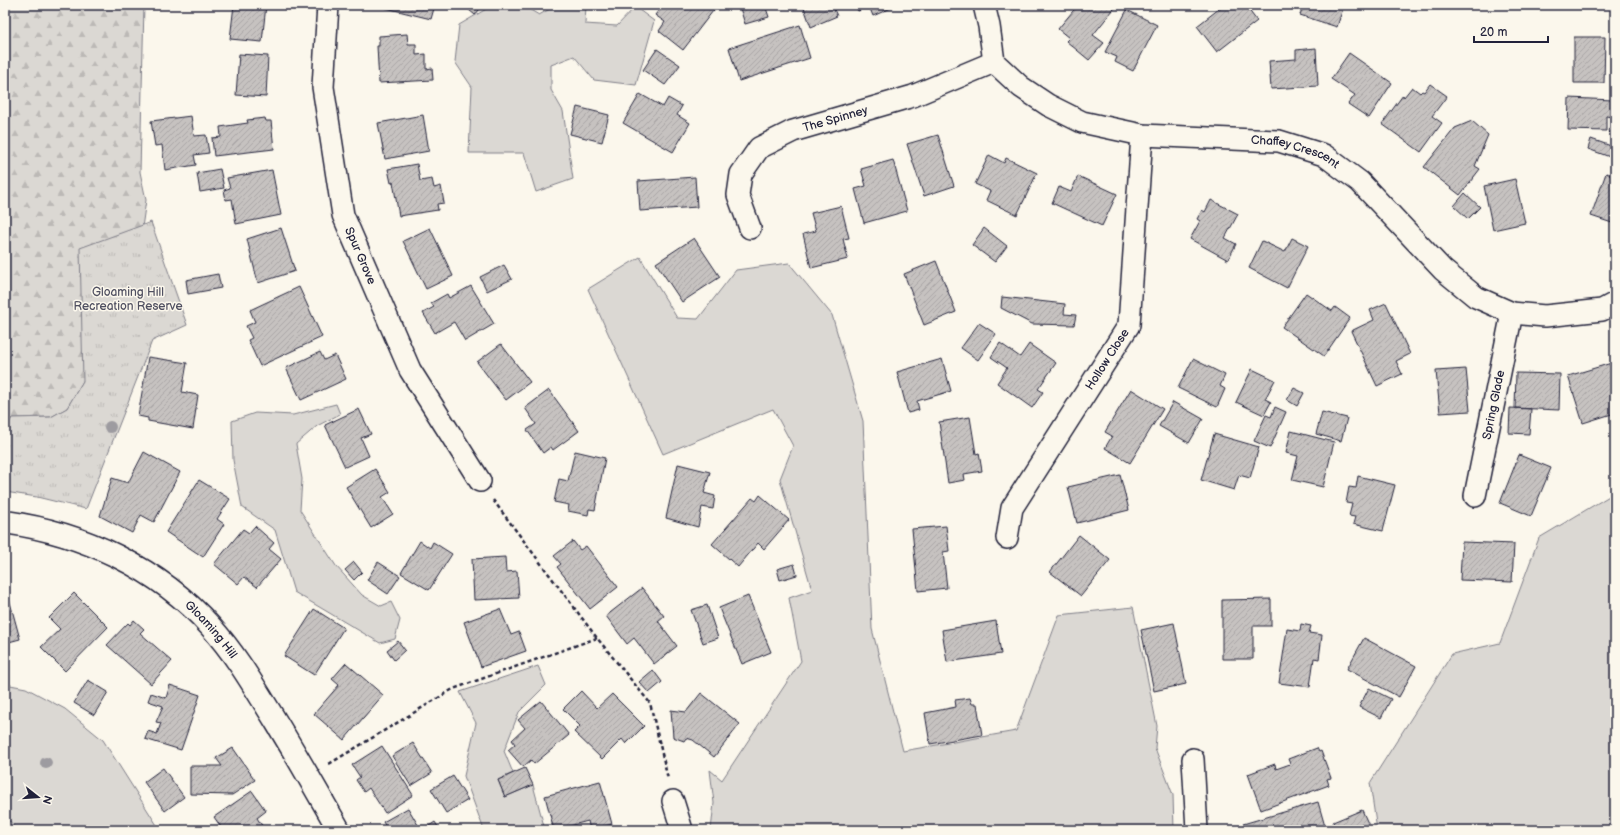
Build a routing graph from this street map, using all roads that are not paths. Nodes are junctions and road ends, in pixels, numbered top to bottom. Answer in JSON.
{"nodes":[{"id":1,"x":328,"y":5,"type":"edge"},
{"id":2,"x":984,"y":5,"type":"edge"},
{"id":3,"x":994,"y":62,"type":"junction"},
{"id":4,"x":1142,"y":135,"type":"junction"},
{"id":5,"x":750,"y":228,"type":"dead end"},
{"id":6,"x":1615,"y":303,"type":"edge"},
{"id":7,"x":1512,"y":313,"type":"junction"},
{"id":8,"x":480,"y":481,"type":"road end"},
{"id":9,"x":1475,"y":496,"type":"dead end"},
{"id":10,"x":5,"y":522,"type":"edge"},
{"id":11,"x":1007,"y":538,"type":"dead end"},
{"id":12,"x":1193,"y":759,"type":"dead end"},
{"id":13,"x":673,"y":801,"type":"road end"},
{"id":14,"x":339,"y":830,"type":"edge"},
{"id":15,"x":682,"y":830,"type":"edge"},
{"id":16,"x":1197,"y":830,"type":"edge"}],
"edges":[{"from":1,"to":8,"type":"street","name":"Spur Grove"},
{"from":2,"to":3,"type":"street"},
{"from":3,"to":4,"type":"street","name":"Chaffey Crescent"},
{"from":3,"to":5,"type":"street","name":"The Spinney"},
{"from":4,"to":7,"type":"street","name":"Chaffey Crescent"},
{"from":4,"to":11,"type":"street","name":"Hollow Close"},
{"from":6,"to":7,"type":"street","name":"Chaffey Crescent"},
{"from":7,"to":9,"type":"street","name":"Spring Glade"},
{"from":10,"to":14,"type":"street","name":"Gloaming Hill"},
{"from":12,"to":16,"type":"street"},
{"from":13,"to":15,"type":"street"}]}
